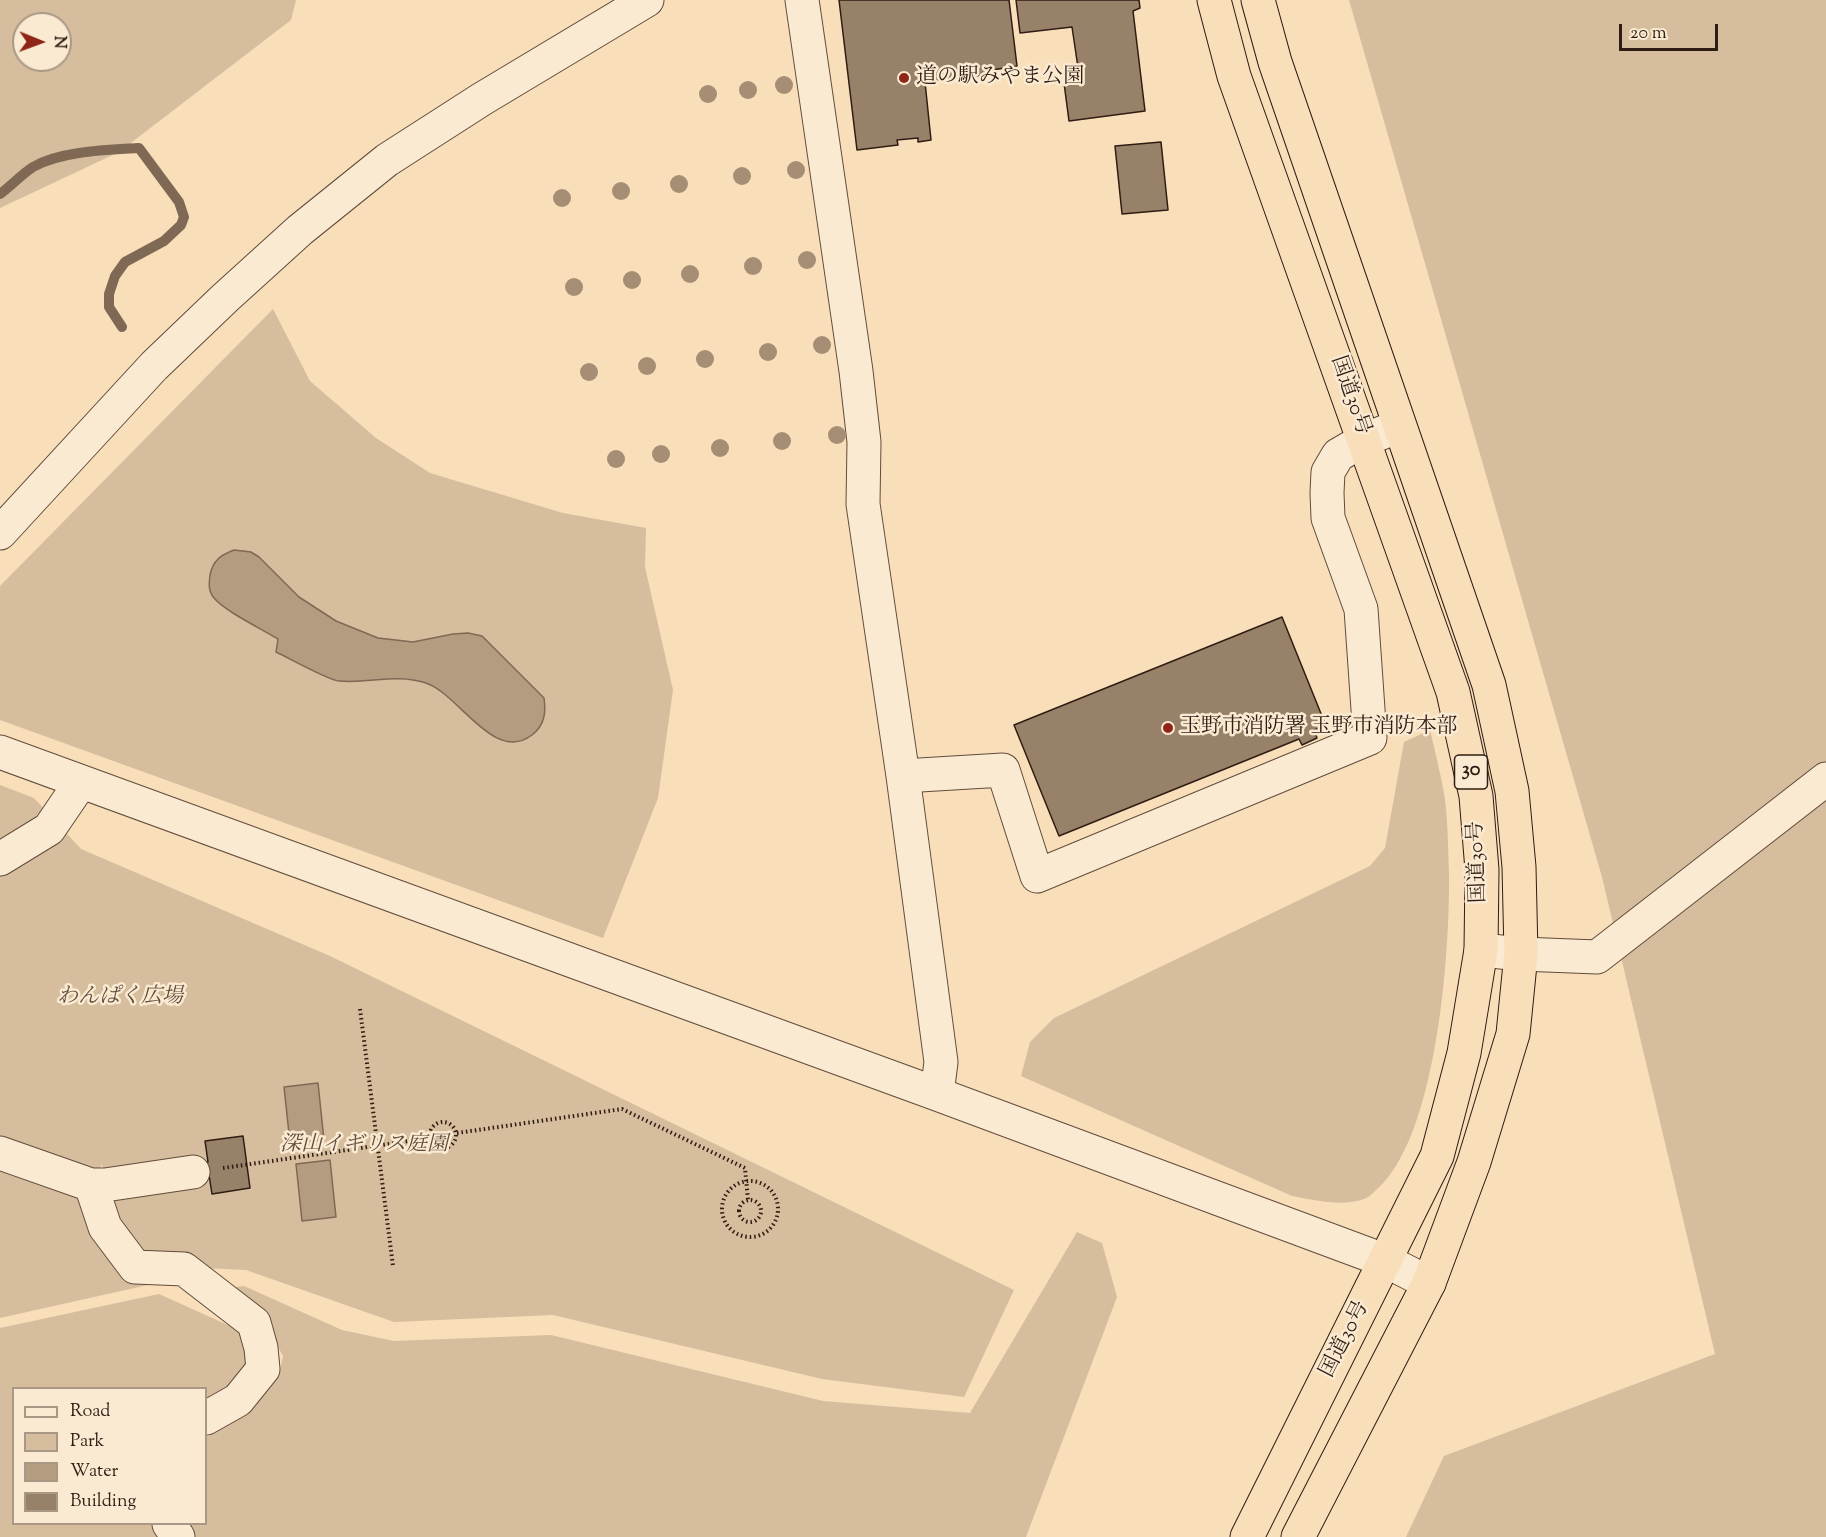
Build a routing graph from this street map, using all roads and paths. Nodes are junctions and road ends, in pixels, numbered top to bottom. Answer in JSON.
{"nodes":[{"id":1,"x":647,"y":0,"type":"edge"},
{"id":2,"x":802,"y":0,"type":"edge"},
{"id":3,"x":1214,"y":0,"type":"edge"},
{"id":4,"x":1258,"y":0,"type":"edge"},
{"id":5,"x":1399,"y":426,"type":"junction"},
{"id":6,"x":1364,"y":440,"type":"junction"},
{"id":7,"x":0,"y":534,"type":"edge"},
{"id":8,"x":0,"y":752,"type":"edge"},
{"id":9,"x":903,"y":776,"type":"junction"},
{"id":10,"x":1826,"y":779,"type":"edge"},
{"id":11,"x":81,"y":782,"type":"junction"},
{"id":12,"x":0,"y":859,"type":"edge"},
{"id":13,"x":1481,"y":950,"type":"junction"},
{"id":14,"x":1521,"y":954,"type":"junction"},
{"id":15,"x":360,"y":1009,"type":"dead end"},
{"id":16,"x":937,"y":1094,"type":"junction"},
{"id":17,"x":457,"y":1133,"type":"junction"},
{"id":18,"x":430,"y":1138,"type":"junction"},
{"id":19,"x":378,"y":1145,"type":"junction"},
{"id":20,"x":0,"y":1153,"type":"edge"},
{"id":21,"x":193,"y":1172,"type":"joint"},
{"id":22,"x":746,"y":1181,"type":"junction"},
{"id":23,"x":91,"y":1185,"type":"junction"},
{"id":24,"x":748,"y":1200,"type":"junction"},
{"id":25,"x":1386,"y":1261,"type":"junction"},
{"id":26,"x":393,"y":1266,"type":"dead end"},
{"id":27,"x":1429,"y":1283,"type":"junction"},
{"id":28,"x":207,"y":1417,"type":"edge"},
{"id":29,"x":1247,"y":1537,"type":"edge"},
{"id":30,"x":1298,"y":1537,"type":"edge"}],
"edges":[{"from":1,"to":7,"type":"street"},
{"from":2,"to":9,"type":"street"},
{"from":3,"to":6,"type":"highway","name":"国道30号","number":"30"},
{"from":4,"to":5,"type":"highway","name":"国道30号","number":"30"},
{"from":5,"to":6,"type":"street"},
{"from":5,"to":14,"type":"highway","name":"国道30号","number":"30"},
{"from":6,"to":9,"type":"street"},
{"from":6,"to":13,"type":"highway","name":"国道30号","number":"30"},
{"from":8,"to":11,"type":"street"},
{"from":9,"to":16,"type":"street"},
{"from":10,"to":14,"type":"street"},
{"from":11,"to":12,"type":"street"},
{"from":11,"to":16,"type":"street"},
{"from":13,"to":14,"type":"street"},
{"from":13,"to":25,"type":"highway","name":"国道30号","number":"30"},
{"from":14,"to":27,"type":"highway","name":"国道30号","number":"30"},
{"from":15,"to":19,"type":"path"},
{"from":16,"to":25,"type":"street"},
{"from":17,"to":18,"type":"path"},
{"from":17,"to":18,"type":"path"},
{"from":17,"to":22,"type":"path"},
{"from":18,"to":19,"type":"path"},
{"from":19,"to":21,"type":"path"},
{"from":19,"to":26,"type":"path"},
{"from":20,"to":23,"type":"street"},
{"from":21,"to":23,"type":"street"},
{"from":22,"to":22,"type":"path"},
{"from":22,"to":24,"type":"path"},
{"from":23,"to":28,"type":"street"},
{"from":24,"to":24,"type":"path"},
{"from":25,"to":27,"type":"street"},
{"from":25,"to":29,"type":"highway","name":"国道30号","number":"30"},
{"from":27,"to":30,"type":"highway","name":"国道30号","number":"30"}]}
